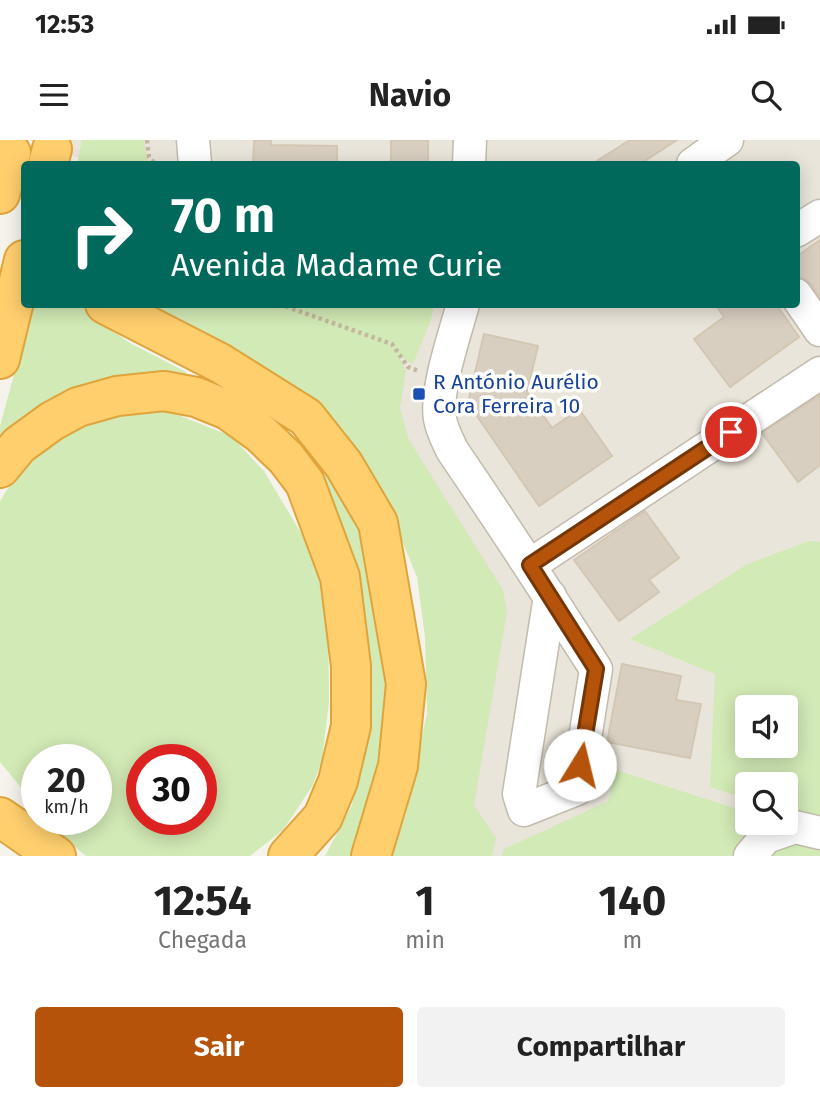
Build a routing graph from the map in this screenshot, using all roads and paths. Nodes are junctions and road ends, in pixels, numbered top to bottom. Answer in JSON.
{"nodes":[{"id":1,"x":147,"y":140,"type":"edge"},
{"id":2,"x":193,"y":140,"type":"edge"},
{"id":3,"x":470,"y":140,"type":"edge"},
{"id":4,"x":727,"y":140,"type":"edge"},
{"id":5,"x":11,"y":153,"type":"dead end"},
{"id":6,"x":152,"y":161,"type":"edge"},
{"id":7,"x":195,"y":161,"type":"edge"},
{"id":8,"x":469,"y":161,"type":"edge"},
{"id":9,"x":697,"y":161,"type":"edge"},
{"id":10,"x":0,"y":194,"type":"edge"},
{"id":11,"x":820,"y":216,"type":"edge"},
{"id":12,"x":800,"y":228,"type":"edge"},
{"id":13,"x":21,"y":272,"type":"edge"},
{"id":14,"x":800,"y":301,"type":"edge"},
{"id":15,"x":113,"y":308,"type":"edge"},
{"id":16,"x":290,"y":308,"type":"edge"},
{"id":17,"x":462,"y":308,"type":"edge"},
{"id":18,"x":820,"y":330,"type":"edge"},
{"id":19,"x":0,"y":359,"type":"edge"},
{"id":20,"x":820,"y":373,"type":"edge"},
{"id":21,"x":443,"y":380,"type":"junction"},
{"id":22,"x":0,"y":468,"type":"edge"},
{"id":23,"x":530,"y":565,"type":"junction"},
{"id":24,"x":550,"y":596,"type":"junction"},
{"id":25,"x":0,"y":817,"type":"edge"},
{"id":26,"x":0,"y":830,"type":"edge"},
{"id":27,"x":820,"y":833,"type":"edge"},
{"id":28,"x":17,"y":856,"type":"edge"},
{"id":29,"x":56,"y":856,"type":"edge"},
{"id":30,"x":288,"y":856,"type":"edge"},
{"id":31,"x":370,"y":856,"type":"edge"},
{"id":32,"x":750,"y":856,"type":"edge"}],
"edges":[{"from":1,"to":6,"type":"path"},
{"from":2,"to":7,"type":"street"},
{"from":3,"to":8,"type":"street"},
{"from":4,"to":9,"type":"street"},
{"from":5,"to":10,"type":"highway"},
{"from":11,"to":12,"type":"street"},
{"from":13,"to":19,"type":"highway"},
{"from":14,"to":18,"type":"street"},
{"from":15,"to":31,"type":"highway"},
{"from":16,"to":21,"type":"path"},
{"from":17,"to":21,"type":"street"},
{"from":20,"to":23,"type":"street"},
{"from":21,"to":23,"type":"street"},
{"from":22,"to":30,"type":"highway"},
{"from":23,"to":24,"type":"street"},
{"from":24,"to":24,"type":"street"},
{"from":25,"to":29,"type":"highway"},
{"from":26,"to":28,"type":"highway"},
{"from":27,"to":32,"type":"street"}]}
